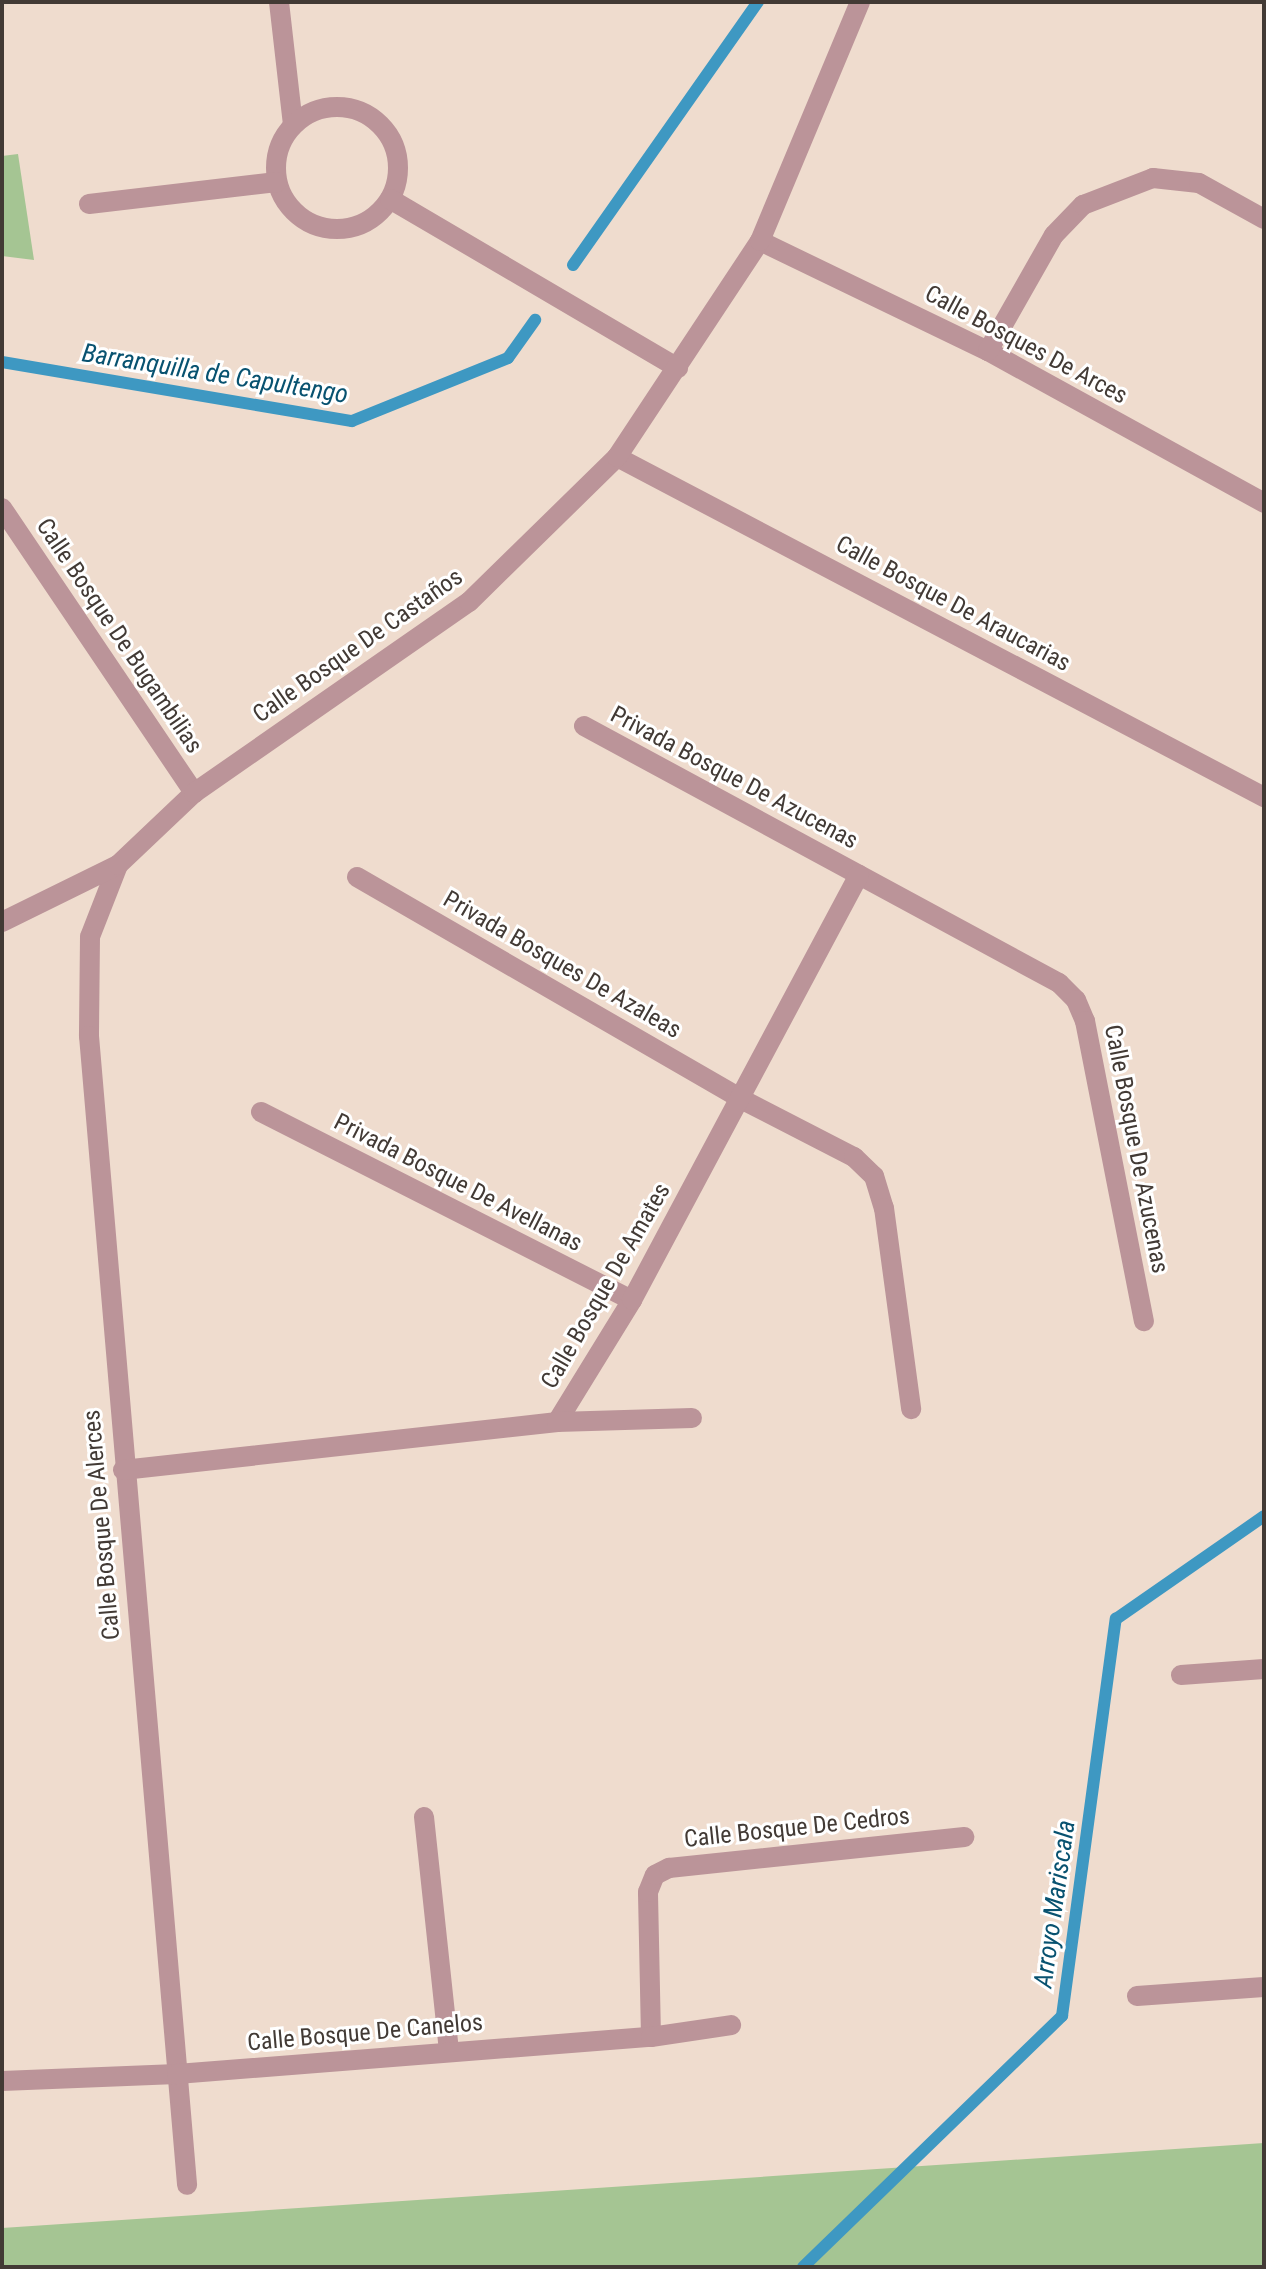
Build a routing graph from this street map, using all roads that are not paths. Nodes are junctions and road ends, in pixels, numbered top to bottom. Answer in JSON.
{"nodes":[{"id":1,"x":279,"y":2,"type":"edge"},
{"id":2,"x":860,"y":2,"type":"edge"},
{"id":3,"x":293,"y":124,"type":"junction"},
{"id":4,"x":277,"y":182,"type":"junction"},
{"id":5,"x":390,"y":199,"type":"junction"},
{"id":6,"x":89,"y":204,"type":"dead end"},
{"id":7,"x":1264,"y":219,"type":"edge"},
{"id":8,"x":760,"y":241,"type":"junction"},
{"id":9,"x":988,"y":351,"type":"junction"},
{"id":10,"x":678,"y":368,"type":"junction"},
{"id":11,"x":617,"y":457,"type":"junction"},
{"id":12,"x":1264,"y":503,"type":"edge"},
{"id":13,"x":2,"y":508,"type":"edge"},
{"id":14,"x":584,"y":726,"type":"dead end"},
{"id":15,"x":194,"y":793,"type":"junction"},
{"id":16,"x":1264,"y":797,"type":"edge"},
{"id":17,"x":118,"y":865,"type":"junction"},
{"id":18,"x":859,"y":875,"type":"junction"},
{"id":19,"x":357,"y":877,"type":"dead end"},
{"id":20,"x":2,"y":922,"type":"edge"},
{"id":21,"x":741,"y":1099,"type":"junction"},
{"id":22,"x":261,"y":1112,"type":"dead end"},
{"id":23,"x":632,"y":1300,"type":"junction"},
{"id":24,"x":1144,"y":1321,"type":"dead end"},
{"id":25,"x":911,"y":1409,"type":"dead end"},
{"id":26,"x":692,"y":1418,"type":"dead end"},
{"id":27,"x":557,"y":1422,"type":"junction"},
{"id":28,"x":123,"y":1470,"type":"junction"},
{"id":29,"x":1264,"y":1669,"type":"edge"},
{"id":30,"x":1181,"y":1675,"type":"dead end"},
{"id":31,"x":424,"y":1817,"type":"dead end"},
{"id":32,"x":964,"y":1837,"type":"dead end"},
{"id":33,"x":1264,"y":1987,"type":"edge"},
{"id":34,"x":1137,"y":1996,"type":"dead end"},
{"id":35,"x":731,"y":2025,"type":"dead end"},
{"id":36,"x":651,"y":2037,"type":"junction"},
{"id":37,"x":449,"y":2052,"type":"junction"},
{"id":38,"x":177,"y":2074,"type":"junction"},
{"id":39,"x":2,"y":2081,"type":"edge"},
{"id":40,"x":187,"y":2185,"type":"dead end"}],
"edges":[{"from":1,"to":3,"type":"street"},
{"from":2,"to":8,"type":"street","name":"Calle Bosque De Castaños"},
{"from":3,"to":4,"type":"street"},
{"from":3,"to":5,"type":"street"},
{"from":4,"to":5,"type":"street"},
{"from":4,"to":6,"type":"street"},
{"from":5,"to":10,"type":"street"},
{"from":7,"to":9,"type":"street"},
{"from":8,"to":9,"type":"street","name":"Calle Bosques De Arces"},
{"from":8,"to":10,"type":"street","name":"Calle Bosque De Castaños"},
{"from":9,"to":12,"type":"street","name":"Calle Bosques De Arces"},
{"from":10,"to":11,"type":"street","name":"Calle Bosque De Castaños"},
{"from":11,"to":15,"type":"street","name":"Calle Bosque De Castaños"},
{"from":11,"to":16,"type":"street","name":"Calle Bosque De Araucarias"},
{"from":13,"to":15,"type":"street","name":"Calle Bosque De Bugambilias"},
{"from":14,"to":18,"type":"street","name":"Privada Bosque De Azucenas"},
{"from":15,"to":17,"type":"street","name":"Calle Bosque De Castaños"},
{"from":17,"to":20,"type":"street"},
{"from":17,"to":28,"type":"street","name":"Calle Bosque De Alerces"},
{"from":18,"to":21,"type":"street","name":"Calle Bosque De Amates"},
{"from":18,"to":24,"type":"street","name":"Calle Bosque De Azucenas"},
{"from":19,"to":21,"type":"street","name":"Privada Bosques De Azaleas"},
{"from":21,"to":23,"type":"street","name":"Calle Bosque De Amates"},
{"from":21,"to":25,"type":"street","name":"Privada Bosques De Azaleas"},
{"from":22,"to":23,"type":"street","name":"Privada Bosque De Avellanas"},
{"from":23,"to":27,"type":"street","name":"Calle Bosque De Amates"},
{"from":26,"to":27,"type":"street"},
{"from":27,"to":28,"type":"street","name":"Calle Bosque De Amates"},
{"from":28,"to":38,"type":"street","name":"Calle Bosque De Alerces"},
{"from":29,"to":30,"type":"street"},
{"from":31,"to":37,"type":"street"},
{"from":32,"to":36,"type":"street","name":"Calle Bosque De Cedros"},
{"from":33,"to":34,"type":"street"},
{"from":35,"to":36,"type":"street","name":"Calle Bosque De Canelos"},
{"from":36,"to":37,"type":"street","name":"Calle Bosque De Canelos"},
{"from":37,"to":38,"type":"street","name":"Calle Bosque De Canelos"},
{"from":38,"to":39,"type":"street","name":"Calle Bosque De Canelos"},
{"from":38,"to":40,"type":"street","name":"Calle Bosque De Alerces"}]}
